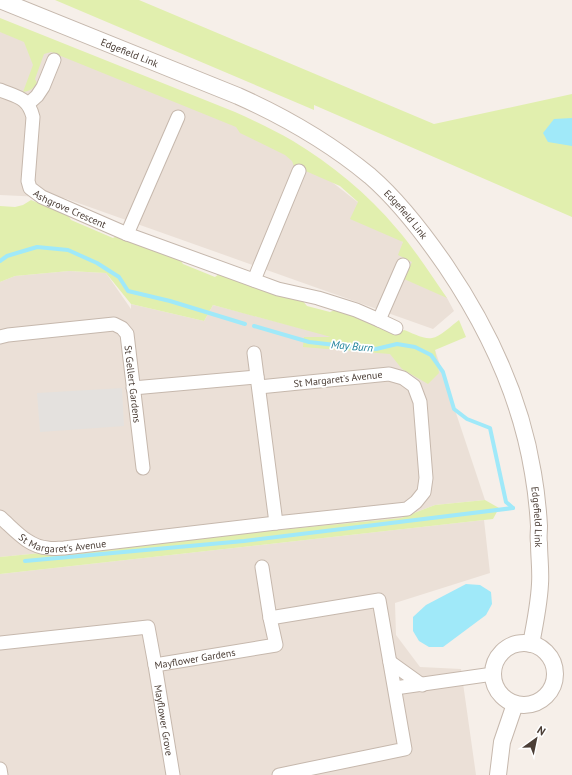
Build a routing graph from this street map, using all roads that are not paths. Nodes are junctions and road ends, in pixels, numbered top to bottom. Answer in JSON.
{"nodes":[{"id":1,"x":0,"y":0,"type":"edge"},
{"id":2,"x":54,"y":60,"type":"dead end"},
{"id":3,"x":0,"y":90,"type":"edge"},
{"id":4,"x":28,"y":104,"type":"junction"},
{"id":5,"x":178,"y":117,"type":"dead end"},
{"id":6,"x":299,"y":171,"type":"dead end"},
{"id":7,"x":127,"y":234,"type":"junction"},
{"id":8,"x":403,"y":265,"type":"dead end"},
{"id":9,"x":254,"y":280,"type":"junction"},
{"id":10,"x":379,"y":320,"type":"junction"},
{"id":11,"x":396,"y":328,"type":"dead end"},
{"id":12,"x":0,"y":337,"type":"edge"},
{"id":13,"x":254,"y":353,"type":"dead end"},
{"id":14,"x":258,"y":382,"type":"junction"},
{"id":15,"x":133,"y":388,"type":"junction"},
{"id":16,"x":143,"y":468,"type":"dead end"},
{"id":17,"x":0,"y":517,"type":"edge"},
{"id":18,"x":276,"y":523,"type":"junction"},
{"id":19,"x":262,"y":567,"type":"dead end"},
{"id":20,"x":270,"y":618,"type":"junction"},
{"id":21,"x":0,"y":643,"type":"edge"},
{"id":22,"x":531,"y":644,"type":"junction"},
{"id":23,"x":390,"y":662,"type":"junction"},
{"id":24,"x":155,"y":665,"type":"junction"},
{"id":25,"x":493,"y":674,"type":"junction"},
{"id":26,"x":422,"y":685,"type":"junction"},
{"id":27,"x":395,"y":688,"type":"junction"},
{"id":28,"x":514,"y":704,"type":"junction"},
{"id":29,"x":0,"y":769,"type":"edge"},
{"id":30,"x":1,"y":775,"type":"edge"},
{"id":31,"x":173,"y":775,"type":"edge"},
{"id":32,"x":279,"y":775,"type":"edge"},
{"id":33,"x":498,"y":775,"type":"edge"}],
"edges":[{"from":1,"to":22,"type":"street","name":"Edgefield Link"},
{"from":2,"to":4,"type":"street"},
{"from":3,"to":4,"type":"street"},
{"from":4,"to":7,"type":"street","name":"Ashgrove Crescent"},
{"from":5,"to":7,"type":"street"},
{"from":6,"to":9,"type":"street"},
{"from":7,"to":9,"type":"street","name":"Ashgrove Crescent"},
{"from":8,"to":10,"type":"street"},
{"from":9,"to":10,"type":"street","name":"Ashgrove Crescent"},
{"from":10,"to":11,"type":"street","name":"Ashgrove Crescent"},
{"from":12,"to":15,"type":"street","name":"St Gellert Gardens"},
{"from":13,"to":14,"type":"street"},
{"from":14,"to":15,"type":"street","name":"St Margaret's Avenue"},
{"from":14,"to":18,"type":"street"},
{"from":14,"to":18,"type":"street","name":"St Margaret's Avenue"},
{"from":15,"to":16,"type":"street","name":"St Gellert Gardens"},
{"from":17,"to":18,"type":"street","name":"St Margaret's Avenue"},
{"from":19,"to":20,"type":"street","name":"Mayflower Gardens"},
{"from":20,"to":23,"type":"street"},
{"from":20,"to":24,"type":"street","name":"Mayflower Gardens"},
{"from":21,"to":24,"type":"street","name":"Mayflower Gardens"},
{"from":22,"to":25,"type":"street"},
{"from":22,"to":28,"type":"street"},
{"from":23,"to":26,"type":"street"},
{"from":23,"to":27,"type":"street"},
{"from":24,"to":31,"type":"street","name":"Mayflower Grove"},
{"from":25,"to":26,"type":"street"},
{"from":25,"to":28,"type":"street"},
{"from":26,"to":27,"type":"street"},
{"from":27,"to":32,"type":"street"},
{"from":28,"to":33,"type":"street"},
{"from":29,"to":30,"type":"street"}]}
